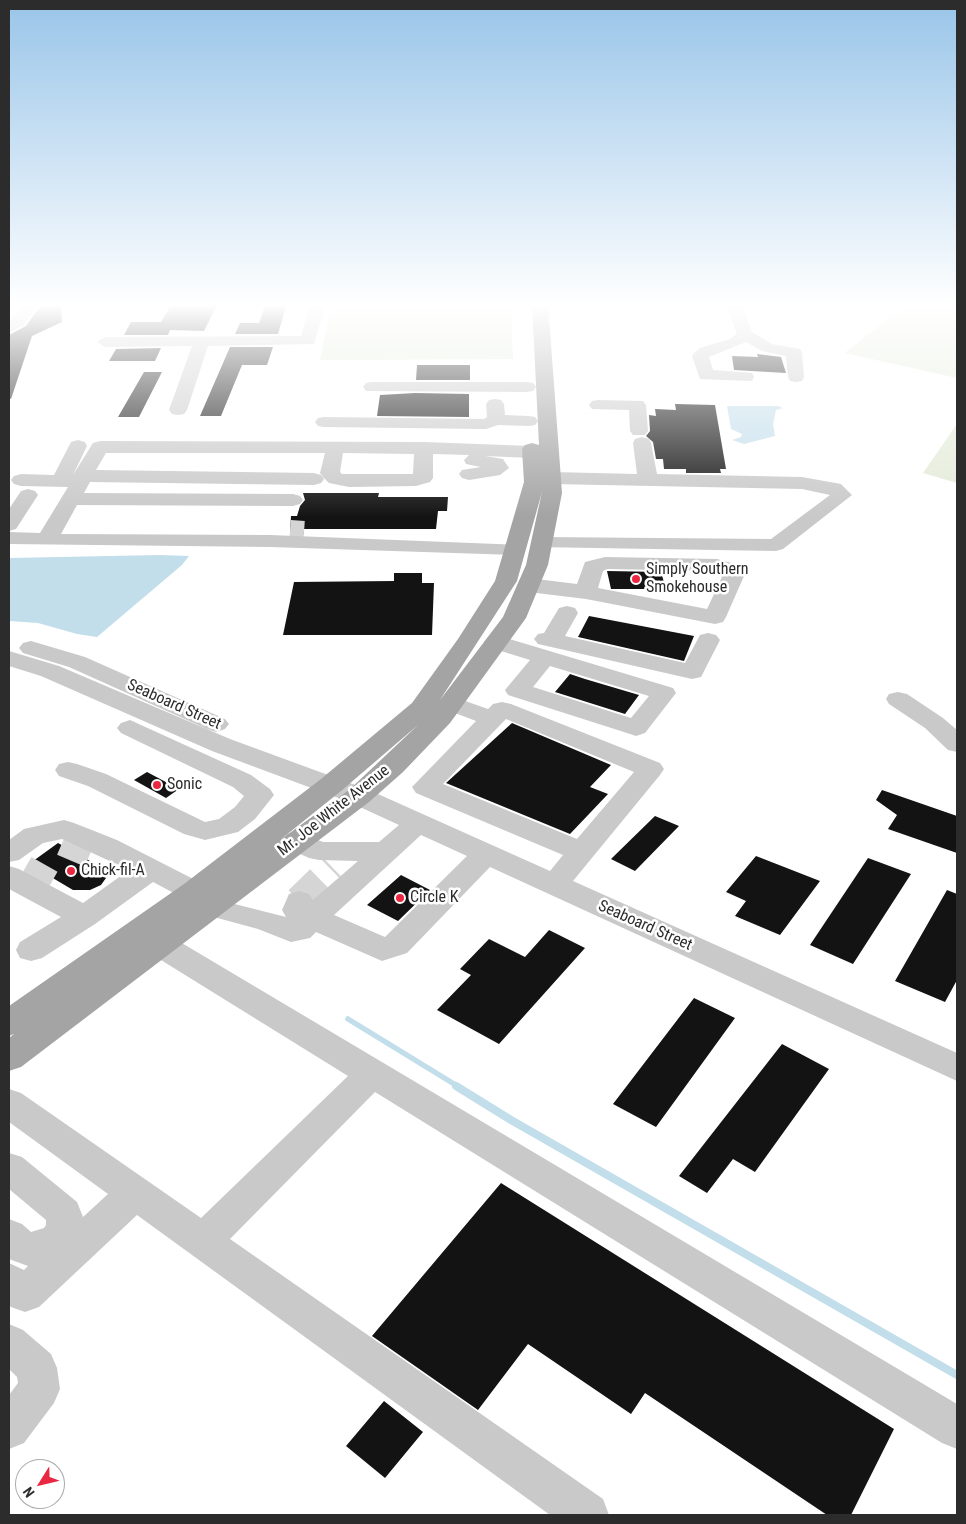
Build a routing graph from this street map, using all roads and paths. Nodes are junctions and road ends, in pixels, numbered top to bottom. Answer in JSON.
{"nodes":[{"id":1,"x":191,"y":374,"type":"edge"},
{"id":2,"x":526,"y":374,"type":"edge"},
{"id":3,"x":545,"y":374,"type":"edge"},
{"id":4,"x":706,"y":374,"type":"edge"},
{"id":5,"x":746,"y":376,"type":"dead end"},
{"id":6,"x":372,"y":387,"type":"dead end"},
{"id":7,"x":527,"y":387,"type":"junction"},
{"id":8,"x":494,"y":395,"type":"dead end"},
{"id":9,"x":359,"y":404,"type":"dead end"},
{"id":10,"x":598,"y":405,"type":"dead end"},
{"id":11,"x":178,"y":410,"type":"dead end"},
{"id":12,"x":496,"y":420,"type":"junction"},
{"id":13,"x":529,"y":421,"type":"junction"},
{"id":14,"x":324,"y":422,"type":"dead end"},
{"id":15,"x":354,"y":422,"type":"junction"},
{"id":16,"x":78,"y":446,"type":"dead end"},
{"id":17,"x":129,"y":446,"type":"junction"},
{"id":18,"x":335,"y":448,"type":"junction"},
{"id":19,"x":424,"y":448,"type":"junction"},
{"id":20,"x":532,"y":452,"type":"junction"},
{"id":21,"x":114,"y":468,"type":"dead end"},
{"id":22,"x":552,"y":478,"type":"junction"},
{"id":23,"x":83,"y":479,"type":"junction"},
{"id":24,"x":314,"y":479,"type":"dead end"},
{"id":25,"x":648,"y":480,"type":"junction"},
{"id":26,"x":60,"y":481,"type":"junction"},
{"id":27,"x":71,"y":499,"type":"junction"},
{"id":28,"x":293,"y":500,"type":"dead end"},
{"id":29,"x":9,"y":525,"type":"edge"},
{"id":30,"x":52,"y":531,"type":"junction"},
{"id":31,"x":284,"y":534,"type":"junction"},
{"id":32,"x":9,"y":538,"type":"edge"},
{"id":33,"x":324,"y":542,"type":"junction"},
{"id":34,"x":542,"y":543,"type":"junction"},
{"id":35,"x":515,"y":549,"type":"junction"},
{"id":36,"x":732,"y":576,"type":"joint"},
{"id":37,"x":528,"y":585,"type":"junction"},
{"id":38,"x":586,"y":592,"type":"junction"},
{"id":39,"x":567,"y":613,"type":"dead end"},
{"id":40,"x":501,"y":635,"type":"junction"},
{"id":41,"x":708,"y":640,"type":"dead end"},
{"id":42,"x":9,"y":643,"type":"edge"},
{"id":43,"x":548,"y":649,"type":"junction"},
{"id":44,"x":9,"y":658,"type":"edge"},
{"id":45,"x":898,"y":699,"type":"dead end"},
{"id":46,"x":452,"y":703,"type":"junction"},
{"id":47,"x":493,"y":719,"type":"junction"},
{"id":48,"x":130,"y":728,"type":"dead end"},
{"id":49,"x":957,"y":744,"type":"edge"},
{"id":50,"x":221,"y":745,"type":"junction"},
{"id":51,"x":200,"y":761,"type":"junction"},
{"id":52,"x":68,"y":770,"type":"dead end"},
{"id":53,"x":345,"y":791,"type":"junction"},
{"id":54,"x":418,"y":823,"type":"junction"},
{"id":55,"x":63,"y":840,"type":"tunnel mouth"},
{"id":56,"x":297,"y":841,"type":"junction"},
{"id":57,"x":386,"y":852,"type":"junction"},
{"id":58,"x":582,"y":852,"type":"junction"},
{"id":59,"x":486,"y":854,"type":"junction"},
{"id":60,"x":98,"y":856,"type":"tunnel mouth"},
{"id":61,"x":14,"y":866,"type":"edge"},
{"id":62,"x":150,"y":870,"type":"junction"},
{"id":63,"x":554,"y":885,"type":"junction"},
{"id":64,"x":203,"y":899,"type":"junction"},
{"id":65,"x":79,"y":905,"type":"junction"},
{"id":66,"x":300,"y":912,"type":"junction"},
{"id":67,"x":159,"y":944,"type":"junction"},
{"id":68,"x":31,"y":950,"type":"dead end"},
{"id":69,"x":9,"y":1023,"type":"edge"},
{"id":70,"x":9,"y":1057,"type":"edge"},
{"id":71,"x":957,"y":1068,"type":"edge"},
{"id":72,"x":373,"y":1073,"type":"junction"},
{"id":73,"x":9,"y":1103,"type":"edge"},
{"id":74,"x":9,"y":1153,"type":"edge"},
{"id":75,"x":9,"y":1168,"type":"edge"},
{"id":76,"x":135,"y":1193,"type":"junction"},
{"id":77,"x":101,"y":1224,"type":"junction"},
{"id":78,"x":202,"y":1241,"type":"junction"},
{"id":79,"x":13,"y":1254,"type":"edge"},
{"id":80,"x":9,"y":1343,"type":"edge"},
{"id":81,"x":9,"y":1428,"type":"edge"},
{"id":82,"x":957,"y":1428,"type":"edge"},
{"id":83,"x":588,"y":1515,"type":"edge"}],
"edges":[{"from":1,"to":11,"type":"street"},
{"from":2,"to":7,"type":"main road","name":"Mr. Joe White Avenue"},
{"from":3,"to":22,"type":"main road","name":"Mr. Joe White Avenue"},
{"from":4,"to":5,"type":"street"},
{"from":6,"to":7,"type":"street"},
{"from":7,"to":13,"type":"main road","name":"Mr. Joe White Avenue"},
{"from":8,"to":12,"type":"street"},
{"from":9,"to":15,"type":"street"},
{"from":10,"to":25,"type":"street"},
{"from":12,"to":13,"type":"street"},
{"from":12,"to":15,"type":"street"},
{"from":13,"to":20,"type":"main road","name":"Mr. Joe White Avenue"},
{"from":14,"to":15,"type":"street"},
{"from":16,"to":26,"type":"street"},
{"from":17,"to":18,"type":"street"},
{"from":17,"to":21,"type":"street"},
{"from":17,"to":23,"type":"street"},
{"from":18,"to":19,"type":"street"},
{"from":18,"to":19,"type":"street"},
{"from":19,"to":20,"type":"street"},
{"from":20,"to":35,"type":"main road","name":"Mr. Joe White Avenue"},
{"from":22,"to":25,"type":"street"},
{"from":22,"to":34,"type":"main road","name":"Mr. Joe White Avenue"},
{"from":23,"to":24,"type":"street"},
{"from":23,"to":26,"type":"street"},
{"from":23,"to":27,"type":"street"},
{"from":25,"to":34,"type":"street"},
{"from":26,"to":29,"type":"street"},
{"from":27,"to":28,"type":"street"},
{"from":27,"to":30,"type":"street"},
{"from":30,"to":31,"type":"street"},
{"from":30,"to":32,"type":"street"},
{"from":31,"to":33,"type":"street"},
{"from":31,"to":33,"type":"street"},
{"from":33,"to":35,"type":"street"},
{"from":34,"to":37,"type":"main road","name":"Mr. Joe White Avenue"},
{"from":35,"to":53,"type":"main road","name":"Mr. Joe White Avenue"},
{"from":36,"to":38,"type":"street"},
{"from":36,"to":38,"type":"lane"},
{"from":37,"to":38,"type":"lane"},
{"from":37,"to":40,"type":"main road","name":"Mr. Joe White Avenue"},
{"from":39,"to":43,"type":"street"},
{"from":40,"to":43,"type":"street"},
{"from":40,"to":46,"type":"main road","name":"Mr. Joe White Avenue"},
{"from":41,"to":43,"type":"street"},
{"from":42,"to":53,"type":"street","name":"Seaboard Street"},
{"from":43,"to":43,"type":"street"},
{"from":44,"to":50,"type":"street","name":"Seaboard Street"},
{"from":45,"to":49,"type":"street"},
{"from":46,"to":47,"type":"street"},
{"from":46,"to":53,"type":"main road","name":"Mr. Joe White Avenue"},
{"from":47,"to":58,"type":"street"},
{"from":47,"to":58,"type":"street"},
{"from":48,"to":51,"type":"street"},
{"from":50,"to":51,"type":"street"},
{"from":50,"to":53,"type":"street","name":"Seaboard Street"},
{"from":51,"to":52,"type":"street"},
{"from":53,"to":54,"type":"street","name":"Seaboard Street"},
{"from":53,"to":56,"type":"main road","name":"Mr. Joe White Avenue"},
{"from":53,"to":64,"type":"main road","name":"Mr. Joe White Avenue"},
{"from":54,"to":57,"type":"street"},
{"from":54,"to":59,"type":"street","name":"Seaboard Street"},
{"from":55,"to":61,"type":"street"},
{"from":56,"to":57,"type":"street"},
{"from":56,"to":64,"type":"main road","name":"Mr. Joe White Avenue"},
{"from":57,"to":66,"type":"street"},
{"from":58,"to":63,"type":"street"},
{"from":59,"to":63,"type":"street","name":"Seaboard Street"},
{"from":59,"to":66,"type":"street"},
{"from":60,"to":65,"type":"street"},
{"from":61,"to":62,"type":"street"},
{"from":61,"to":65,"type":"street"},
{"from":62,"to":64,"type":"street"},
{"from":62,"to":65,"type":"street"},
{"from":63,"to":71,"type":"street","name":"Seaboard Street"},
{"from":64,"to":66,"type":"street"},
{"from":64,"to":67,"type":"main road","name":"Mr. Joe White Avenue"},
{"from":64,"to":69,"type":"main road","name":"Mr. Joe White Avenue"},
{"from":65,"to":68,"type":"street"},
{"from":67,"to":70,"type":"main road","name":"Mr. Joe White Avenue"},
{"from":67,"to":72,"type":"street"},
{"from":72,"to":78,"type":"street"},
{"from":72,"to":82,"type":"street"},
{"from":73,"to":76,"type":"street"},
{"from":74,"to":77,"type":"street"},
{"from":75,"to":79,"type":"street"},
{"from":76,"to":77,"type":"street"},
{"from":76,"to":78,"type":"street"},
{"from":77,"to":79,"type":"street"},
{"from":78,"to":83,"type":"street"},
{"from":80,"to":81,"type":"street"}]}
